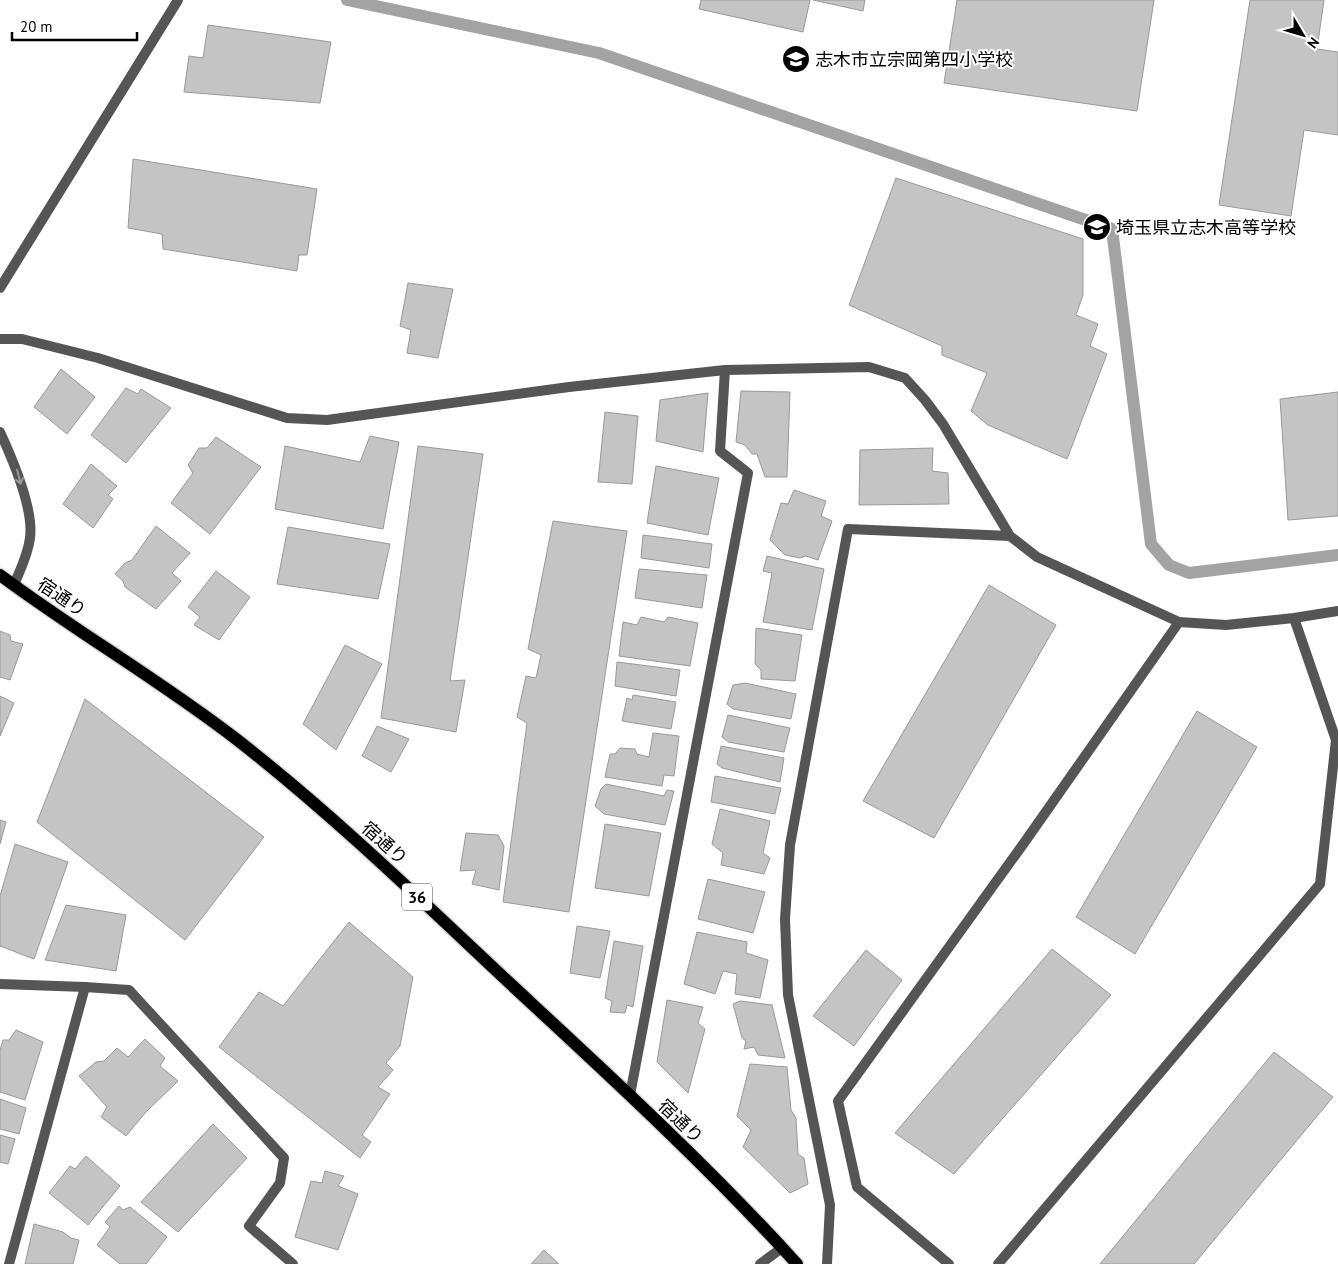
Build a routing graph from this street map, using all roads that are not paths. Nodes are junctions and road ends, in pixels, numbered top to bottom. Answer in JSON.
{"nodes":[{"id":1,"x":178,"y":0,"type":"edge"},
{"id":2,"x":0,"y":288,"type":"edge"},
{"id":3,"x":0,"y":339,"type":"edge"},
{"id":4,"x":725,"y":370,"type":"junction"},
{"id":5,"x":0,"y":432,"type":"edge"},
{"id":6,"x":1010,"y":536,"type":"junction"},
{"id":7,"x":0,"y":575,"type":"edge"},
{"id":8,"x":14,"y":585,"type":"junction"},
{"id":9,"x":1338,"y":611,"type":"edge"},
{"id":10,"x":1294,"y":618,"type":"junction"},
{"id":11,"x":1178,"y":622,"type":"junction"},
{"id":12,"x":0,"y":984,"type":"edge"},
{"id":13,"x":86,"y":986,"type":"junction"},
{"id":14,"x":630,"y":1095,"type":"junction"},
{"id":15,"x":782,"y":1248,"type":"junction"},
{"id":16,"x":9,"y":1264,"type":"edge"},
{"id":17,"x":293,"y":1264,"type":"edge"},
{"id":18,"x":760,"y":1264,"type":"edge"},
{"id":19,"x":797,"y":1264,"type":"edge"},
{"id":20,"x":826,"y":1264,"type":"edge"},
{"id":21,"x":949,"y":1264,"type":"edge"},
{"id":22,"x":998,"y":1264,"type":"edge"}],
"edges":[{"from":1,"to":2,"type":"street"},
{"from":3,"to":4,"type":"street"},
{"from":4,"to":6,"type":"street"},
{"from":4,"to":14,"type":"street"},
{"from":5,"to":8,"type":"street","one_way":true},
{"from":6,"to":11,"type":"street"},
{"from":6,"to":20,"type":"street"},
{"from":7,"to":8,"type":"main road","name":"宿通り","number":"36"},
{"from":8,"to":14,"type":"main road","name":"宿通り","number":"36"},
{"from":9,"to":10,"type":"street"},
{"from":10,"to":11,"type":"street"},
{"from":10,"to":22,"type":"street"},
{"from":11,"to":21,"type":"street"},
{"from":12,"to":13,"type":"street"},
{"from":13,"to":16,"type":"street"},
{"from":13,"to":17,"type":"street"},
{"from":14,"to":15,"type":"main road","name":"宿通り","number":"36"},
{"from":15,"to":18,"type":"street"},
{"from":15,"to":19,"type":"main road","name":"宿通り","number":"36"}]}
